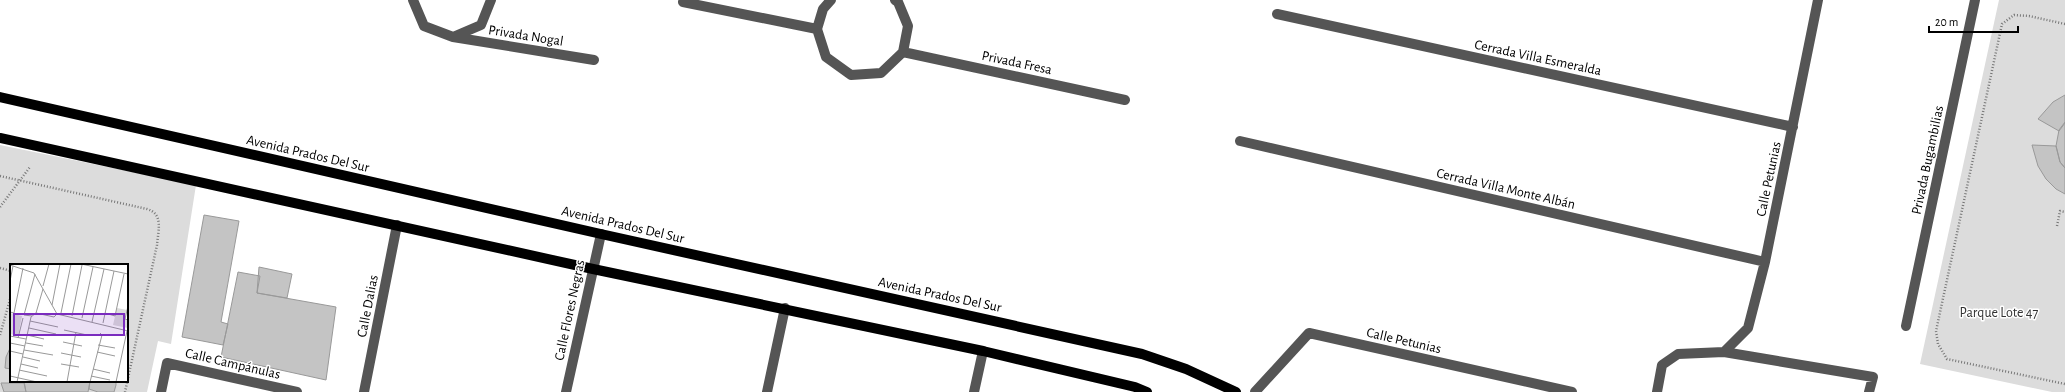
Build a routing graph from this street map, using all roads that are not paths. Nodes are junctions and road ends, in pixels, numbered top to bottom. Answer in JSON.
{"nodes":[{"id":1,"x":413,"y":0,"type":"edge"},
{"id":2,"x":491,"y":0,"type":"edge"},
{"id":3,"x":831,"y":0,"type":"edge"},
{"id":4,"x":894,"y":0,"type":"edge"},
{"id":5,"x":1818,"y":0,"type":"edge"},
{"id":6,"x":1975,"y":0,"type":"edge"},
{"id":7,"x":683,"y":2,"type":"dead end"},
{"id":8,"x":1277,"y":14,"type":"dead end"},
{"id":9,"x":817,"y":29,"type":"junction"},
{"id":10,"x":453,"y":37,"type":"junction"},
{"id":11,"x":903,"y":52,"type":"junction"},
{"id":12,"x":594,"y":60,"type":"dead end"},
{"id":13,"x":0,"y":98,"type":"edge"},
{"id":14,"x":1126,"y":100,"type":"dead end"},
{"id":15,"x":1793,"y":127,"type":"junction"},
{"id":16,"x":0,"y":138,"type":"edge"},
{"id":17,"x":1240,"y":141,"type":"dead end"},
{"id":18,"x":397,"y":225,"type":"junction"},
{"id":19,"x":601,"y":234,"type":"junction"},
{"id":20,"x":1765,"y":262,"type":"junction"},
{"id":21,"x":593,"y":269,"type":"junction"},
{"id":22,"x":785,"y":308,"type":"junction"},
{"id":23,"x":1906,"y":326,"type":"dead end"},
{"id":24,"x":983,"y":351,"type":"junction"},
{"id":25,"x":1724,"y":352,"type":"junction"},
{"id":26,"x":161,"y":392,"type":"edge"},
{"id":27,"x":297,"y":392,"type":"edge"},
{"id":28,"x":364,"y":392,"type":"edge"},
{"id":29,"x":566,"y":392,"type":"edge"},
{"id":30,"x":767,"y":392,"type":"edge"},
{"id":31,"x":974,"y":392,"type":"edge"},
{"id":32,"x":1147,"y":392,"type":"edge"},
{"id":33,"x":1236,"y":392,"type":"edge"},
{"id":34,"x":1255,"y":392,"type":"edge"},
{"id":35,"x":1572,"y":392,"type":"edge"},
{"id":36,"x":1657,"y":392,"type":"edge"},
{"id":37,"x":1869,"y":392,"type":"edge"}],
"edges":[{"from":1,"to":10,"type":"street","name":"Privada Nogal"},
{"from":2,"to":10,"type":"street"},
{"from":3,"to":9,"type":"street"},
{"from":4,"to":11,"type":"street"},
{"from":5,"to":15,"type":"street","name":"Calle Petunias"},
{"from":6,"to":23,"type":"street","name":"Privada Bugambilias"},
{"from":7,"to":9,"type":"street"},
{"from":8,"to":15,"type":"street","name":"Cerrada Villa Esmeralda"},
{"from":9,"to":11,"type":"street"},
{"from":10,"to":12,"type":"street","name":"Privada Nogal"},
{"from":11,"to":14,"type":"street","name":"Privada Fresa"},
{"from":13,"to":19,"type":"main road","name":"Avenida Prados Del Sur"},
{"from":15,"to":20,"type":"street","name":"Calle Petunias"},
{"from":16,"to":18,"type":"main road"},
{"from":17,"to":20,"type":"street","name":"Cerrada Villa Monte Albán"},
{"from":18,"to":21,"type":"main road"},
{"from":18,"to":28,"type":"street","name":"Calle Dalias"},
{"from":19,"to":21,"type":"street","name":"Calle Flores Negras"},
{"from":19,"to":33,"type":"main road","name":"Avenida Prados Del Sur"},
{"from":20,"to":25,"type":"street","name":"Calle Petunias"},
{"from":21,"to":22,"type":"main road"},
{"from":21,"to":29,"type":"street","name":"Calle Flores Negras"},
{"from":22,"to":24,"type":"main road"},
{"from":22,"to":30,"type":"street"},
{"from":24,"to":31,"type":"street"},
{"from":24,"to":32,"type":"main road"},
{"from":25,"to":36,"type":"street"},
{"from":25,"to":37,"type":"street"},
{"from":26,"to":27,"type":"street","name":"Calle Campánulas"},
{"from":34,"to":35,"type":"street","name":"Calle Petunias"}]}
